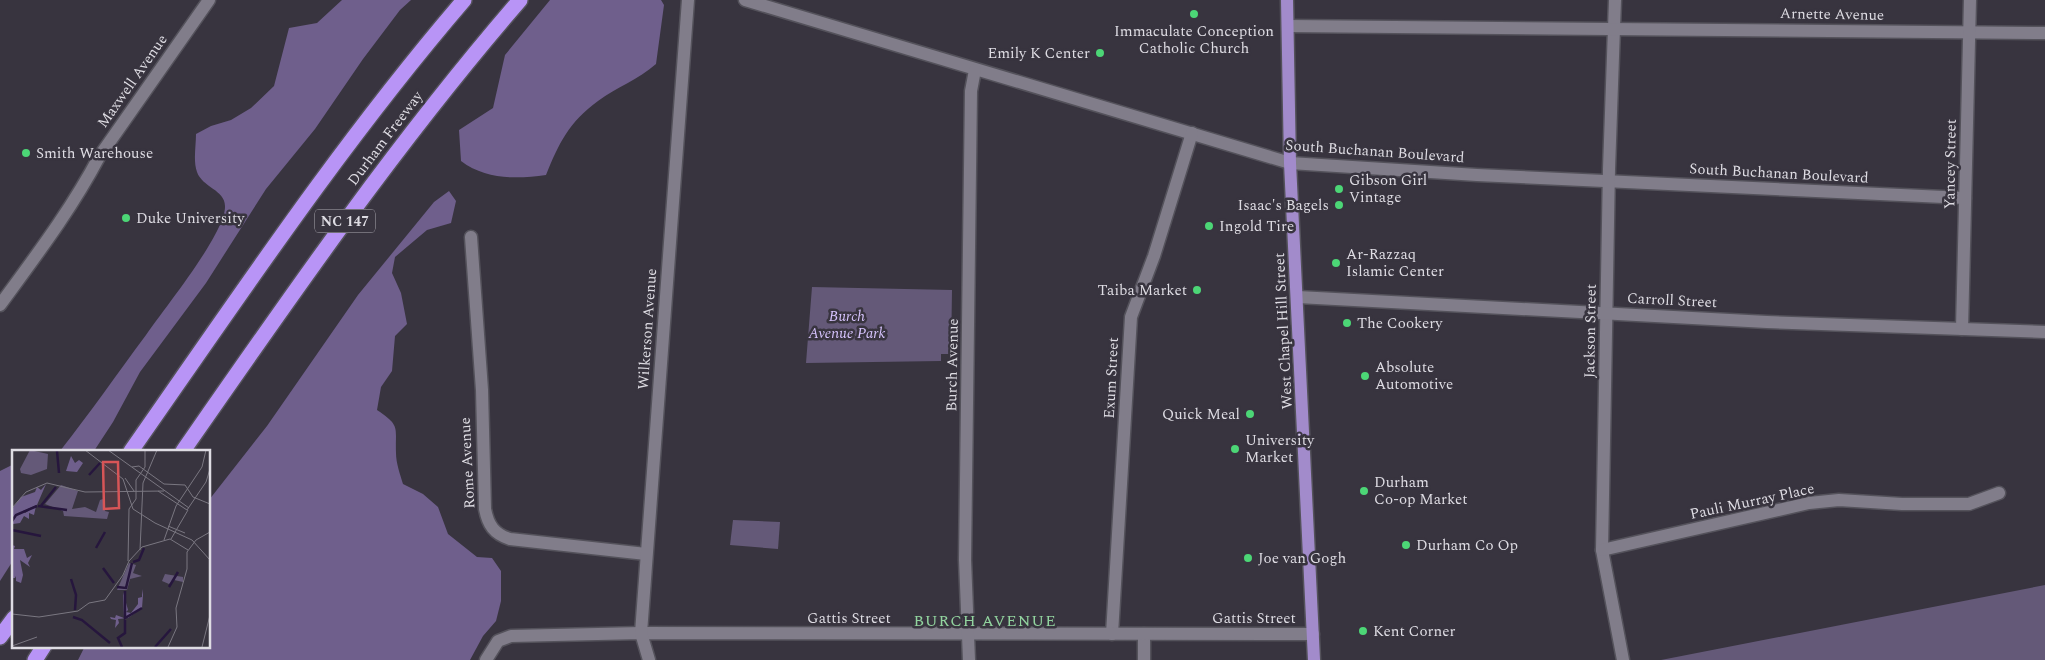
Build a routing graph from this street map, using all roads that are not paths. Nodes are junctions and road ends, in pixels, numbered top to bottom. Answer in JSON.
{"nodes":[{"id":1,"x":209,"y":0,"type":"edge"},
{"id":2,"x":464,"y":0,"type":"edge"},
{"id":3,"x":520,"y":0,"type":"edge"},
{"id":4,"x":688,"y":0,"type":"edge"},
{"id":5,"x":745,"y":0,"type":"edge"},
{"id":6,"x":1287,"y":0,"type":"edge"},
{"id":7,"x":1615,"y":0,"type":"edge"},
{"id":8,"x":1970,"y":0,"type":"edge"},
{"id":9,"x":1288,"y":26,"type":"junction"},
{"id":10,"x":1614,"y":28,"type":"junction"},
{"id":11,"x":1970,"y":32,"type":"junction"},
{"id":12,"x":2045,"y":33,"type":"edge"},
{"id":13,"x":975,"y":70,"type":"junction"},
{"id":14,"x":1192,"y":133,"type":"junction"},
{"id":15,"x":1290,"y":163,"type":"junction"},
{"id":16,"x":1609,"y":181,"type":"junction"},
{"id":17,"x":1965,"y":198,"type":"junction"},
{"id":18,"x":471,"y":237,"type":"dead end"},
{"id":19,"x":1298,"y":297,"type":"junction"},
{"id":20,"x":0,"y":305,"type":"edge"},
{"id":21,"x":1606,"y":313,"type":"junction"},
{"id":22,"x":1962,"y":329,"type":"junction"},
{"id":23,"x":2045,"y":332,"type":"edge"},
{"id":24,"x":132,"y":450,"type":"edge"},
{"id":25,"x":184,"y":450,"type":"edge"},
{"id":26,"x":1999,"y":493,"type":"dead end"},
{"id":27,"x":1602,"y":550,"type":"junction"},
{"id":28,"x":646,"y":554,"type":"junction"},
{"id":29,"x":12,"y":621,"type":"edge"},
{"id":30,"x":641,"y":634,"type":"junction"},
{"id":31,"x":967,"y":634,"type":"junction"},
{"id":32,"x":1112,"y":634,"type":"junction"},
{"id":33,"x":1144,"y":634,"type":"junction"},
{"id":34,"x":1313,"y":634,"type":"junction"},
{"id":35,"x":0,"y":637,"type":"edge"},
{"id":36,"x":43,"y":648,"type":"edge"},
{"id":37,"x":35,"y":660,"type":"edge"},
{"id":38,"x":486,"y":660,"type":"edge"},
{"id":39,"x":649,"y":660,"type":"edge"},
{"id":40,"x":969,"y":660,"type":"edge"},
{"id":41,"x":1144,"y":660,"type":"edge"},
{"id":42,"x":1314,"y":660,"type":"edge"},
{"id":43,"x":1623,"y":660,"type":"edge"}],
"edges":[{"from":1,"to":20,"type":"street","name":"Maxwell Avenue"},
{"from":2,"to":24,"type":"highway","name":"Durham Freeway","number":"NC 147"},
{"from":3,"to":25,"type":"highway","name":"Durham Freeway","number":"NC 147"},
{"from":4,"to":28,"type":"street","name":"Wilkerson Avenue"},
{"from":5,"to":13,"type":"street","name":"South Buchanan Boulevard"},
{"from":6,"to":9,"type":"main road","name":"West Chapel Hill Street"},
{"from":7,"to":10,"type":"street","name":"Jackson Street"},
{"from":8,"to":11,"type":"street","name":"Yancey Street"},
{"from":9,"to":10,"type":"street","name":"Arnette Avenue"},
{"from":9,"to":15,"type":"main road","name":"West Chapel Hill Street"},
{"from":10,"to":11,"type":"street","name":"Arnette Avenue"},
{"from":10,"to":16,"type":"street","name":"Jackson Street"},
{"from":11,"to":12,"type":"street","name":"Arnette Avenue"},
{"from":11,"to":17,"type":"street","name":"Yancey Street"},
{"from":13,"to":14,"type":"street","name":"South Buchanan Boulevard"},
{"from":13,"to":31,"type":"street","name":"Burch Avenue"},
{"from":14,"to":15,"type":"street","name":"South Buchanan Boulevard"},
{"from":14,"to":32,"type":"street","name":"Exum Street"},
{"from":15,"to":16,"type":"street","name":"South Buchanan Boulevard"},
{"from":15,"to":19,"type":"main road","name":"West Chapel Hill Street"},
{"from":16,"to":17,"type":"street","name":"South Buchanan Boulevard"},
{"from":16,"to":21,"type":"street","name":"Jackson Street"},
{"from":17,"to":22,"type":"street","name":"Yancey Street"},
{"from":18,"to":28,"type":"street","name":"Rome Avenue"},
{"from":19,"to":21,"type":"street","name":"Carroll Street"},
{"from":19,"to":34,"type":"main road","name":"West Chapel Hill Street"},
{"from":21,"to":22,"type":"street","name":"Carroll Street"},
{"from":21,"to":27,"type":"street","name":"Jackson Street"},
{"from":22,"to":23,"type":"street","name":"Carroll Street"},
{"from":26,"to":27,"type":"street","name":"Pauli Murray Place"},
{"from":27,"to":43,"type":"street","name":"Jackson Street"},
{"from":28,"to":30,"type":"street","name":"Wilkerson Avenue"},
{"from":29,"to":35,"type":"highway"},
{"from":30,"to":31,"type":"street","name":"Gattis Street"},
{"from":30,"to":38,"type":"street","name":"Gattis Street"},
{"from":30,"to":39,"type":"street","name":"Wilkerson Avenue"},
{"from":31,"to":32,"type":"street","name":"Gattis Street"},
{"from":31,"to":40,"type":"street","name":"Burch Avenue"},
{"from":32,"to":33,"type":"street","name":"Gattis Street"},
{"from":33,"to":34,"type":"street","name":"Gattis Street"},
{"from":33,"to":41,"type":"street"},
{"from":34,"to":42,"type":"main road","name":"West Chapel Hill Street"},
{"from":36,"to":37,"type":"highway"}]}
